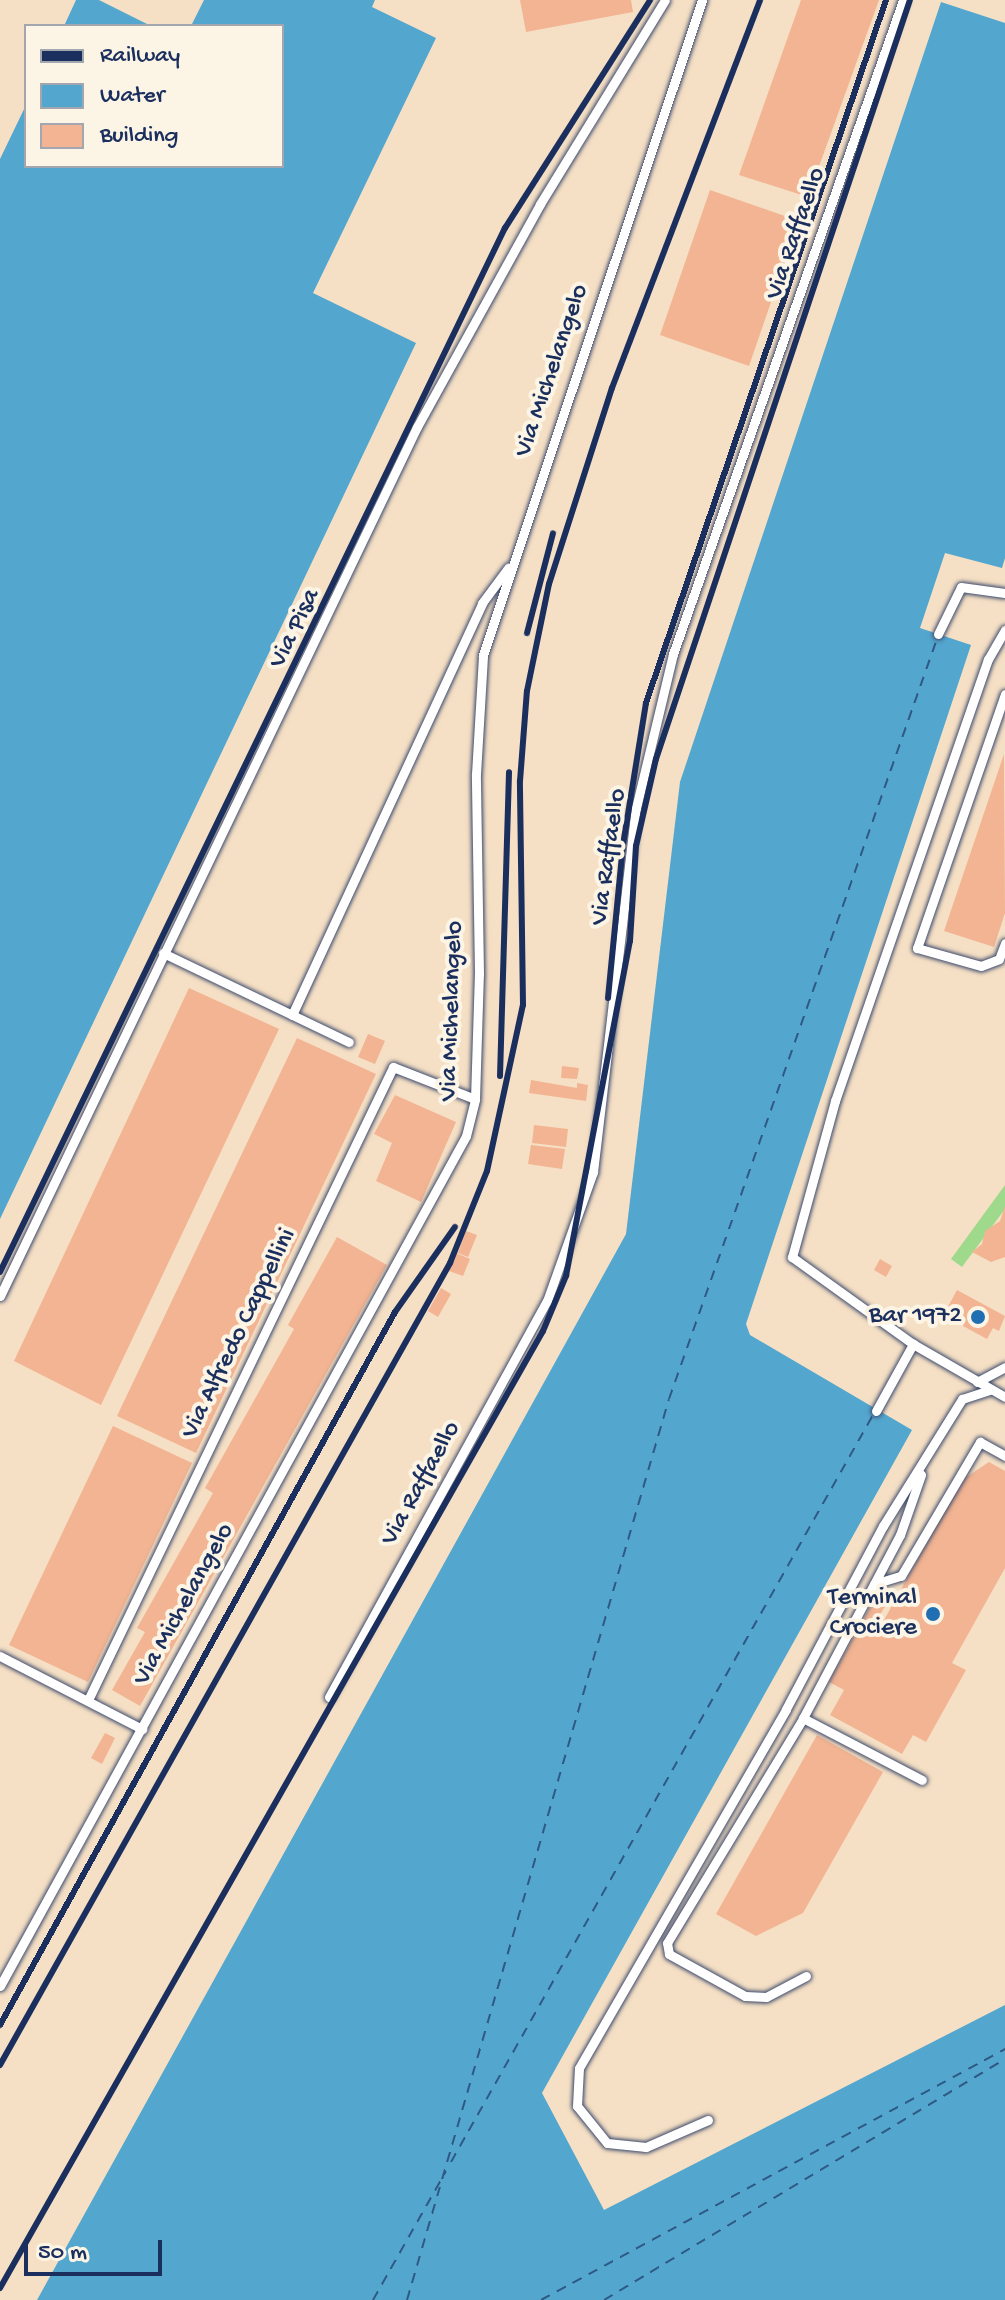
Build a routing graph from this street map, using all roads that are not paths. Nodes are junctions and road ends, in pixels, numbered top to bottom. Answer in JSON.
{"nodes":[{"id":1,"x":665,"y":0,"type":"edge"},
{"id":2,"x":702,"y":0,"type":"edge"},
{"id":3,"x":903,"y":0,"type":"edge"},
{"id":4,"x":512,"y":563,"type":"junction"},
{"id":5,"x":1005,"y":593,"type":"edge"},
{"id":6,"x":1005,"y":630,"type":"edge"},
{"id":7,"x":938,"y":634,"type":"dead end"},
{"id":8,"x":1005,"y":694,"type":"edge"},
{"id":9,"x":1005,"y":943,"type":"edge"},
{"id":10,"x":163,"y":953,"type":"junction"},
{"id":11,"x":292,"y":1015,"type":"junction"},
{"id":12,"x":349,"y":1042,"type":"dead end"},
{"id":13,"x":475,"y":1099,"type":"junction"},
{"id":14,"x":0,"y":1296,"type":"edge"},
{"id":15,"x":913,"y":1344,"type":"junction"},
{"id":16,"x":1005,"y":1367,"type":"edge"},
{"id":17,"x":977,"y":1382,"type":"junction"},
{"id":18,"x":990,"y":1390,"type":"junction"},
{"id":19,"x":1005,"y":1397,"type":"edge"},
{"id":20,"x":876,"y":1411,"type":"dead end"},
{"id":21,"x":1005,"y":1456,"type":"edge"},
{"id":22,"x":927,"y":1460,"type":"junction"},
{"id":23,"x":874,"y":1584,"type":"junction"},
{"id":24,"x":0,"y":1656,"type":"edge"},
{"id":25,"x":329,"y":1697,"type":"dead end"},
{"id":26,"x":88,"y":1700,"type":"junction"},
{"id":27,"x":803,"y":1718,"type":"junction"},
{"id":28,"x":142,"y":1729,"type":"junction"},
{"id":29,"x":922,"y":1780,"type":"dead end"},
{"id":30,"x":806,"y":1976,"type":"dead end"},
{"id":31,"x":0,"y":1986,"type":"edge"},
{"id":32,"x":708,"y":2120,"type":"dead end"}],
"edges":[{"from":1,"to":10,"type":"lane","name":"Via Pisa"},
{"from":2,"to":4,"type":"lane","name":"Via Michelangelo"},
{"from":3,"to":25,"type":"lane","name":"Via Raffaello"},
{"from":4,"to":11,"type":"lane"},
{"from":4,"to":13,"type":"lane","name":"Via Michelangelo"},
{"from":5,"to":7,"type":"lane"},
{"from":6,"to":15,"type":"lane"},
{"from":8,"to":9,"type":"lane"},
{"from":10,"to":11,"type":"lane"},
{"from":10,"to":14,"type":"lane","name":"Via Pisa"},
{"from":11,"to":12,"type":"lane"},
{"from":13,"to":26,"type":"lane","name":"Via Alfredo Cappellini"},
{"from":13,"to":28,"type":"lane","name":"Via Michelangelo"},
{"from":15,"to":17,"type":"lane"},
{"from":15,"to":20,"type":"lane"},
{"from":16,"to":17,"type":"lane"},
{"from":17,"to":18,"type":"lane"},
{"from":18,"to":19,"type":"lane"},
{"from":18,"to":22,"type":"lane"},
{"from":21,"to":23,"type":"lane"},
{"from":22,"to":23,"type":"lane"},
{"from":22,"to":32,"type":"lane"},
{"from":23,"to":27,"type":"lane"},
{"from":24,"to":26,"type":"lane"},
{"from":26,"to":28,"type":"lane"},
{"from":27,"to":29,"type":"lane"},
{"from":27,"to":30,"type":"lane"},
{"from":28,"to":31,"type":"lane","name":"Via Michelangelo"}]}
